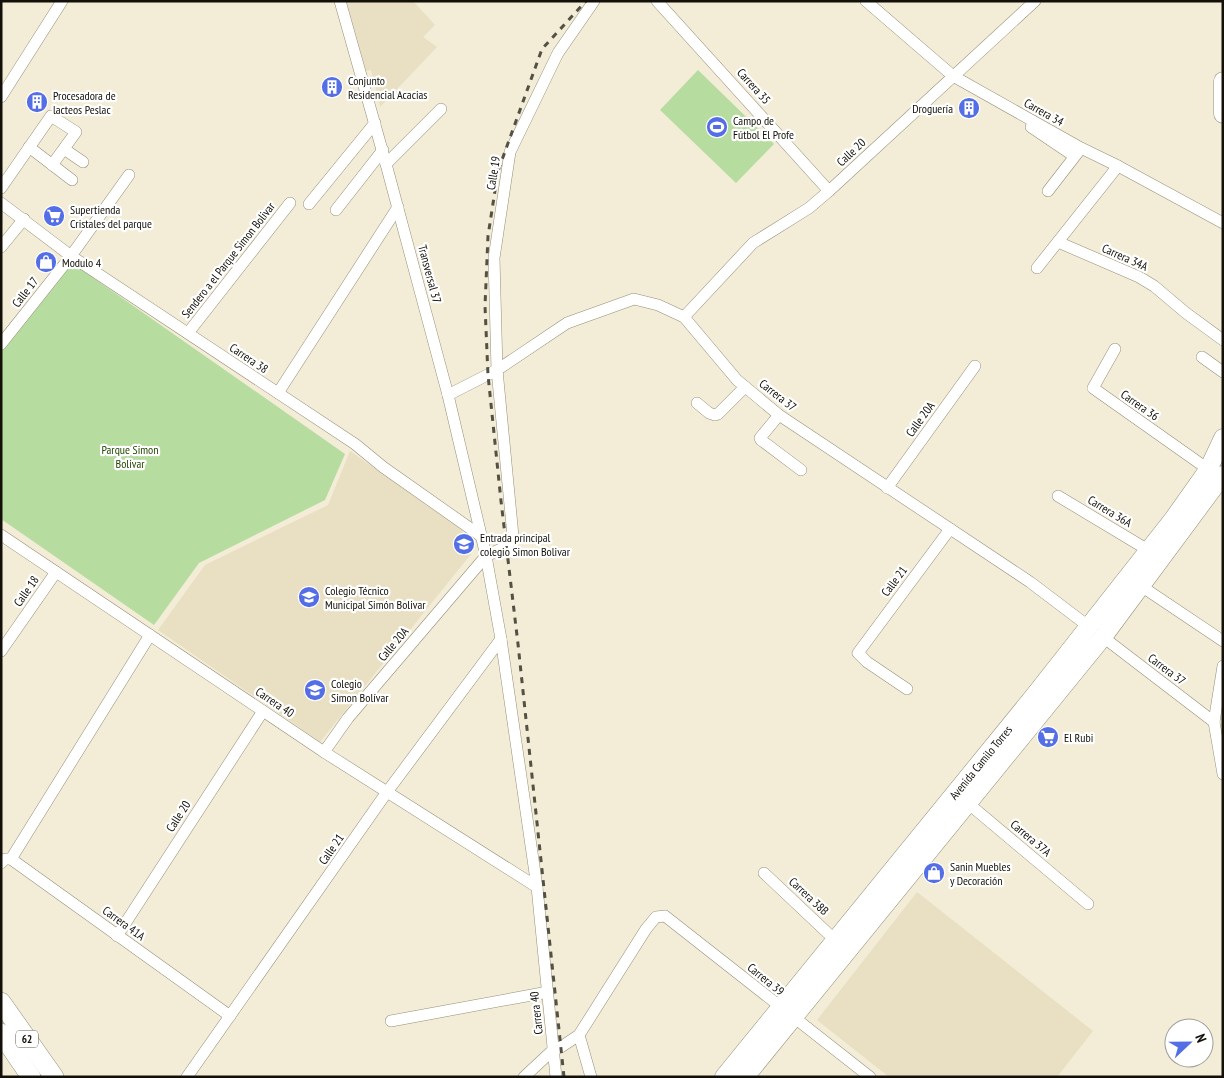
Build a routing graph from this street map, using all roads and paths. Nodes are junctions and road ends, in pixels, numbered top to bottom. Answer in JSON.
{"nodes":[{"id":1,"x":62,"y":1,"type":"edge"},
{"id":2,"x":340,"y":1,"type":"edge"},
{"id":3,"x":594,"y":1,"type":"edge"},
{"id":4,"x":658,"y":1,"type":"edge"},
{"id":5,"x":866,"y":1,"type":"edge"},
{"id":6,"x":1035,"y":1,"type":"edge"},
{"id":7,"x":953,"y":76,"type":"junction"},
{"id":8,"x":1223,"y":81,"type":"edge"},
{"id":9,"x":1,"y":97,"type":"edge"},
{"id":10,"x":441,"y":109,"type":"dead end"},
{"id":11,"x":1223,"y":114,"type":"edge"},
{"id":12,"x":375,"y":123,"type":"junction"},
{"id":13,"x":30,"y":147,"type":"junction"},
{"id":14,"x":64,"y":148,"type":"junction"},
{"id":15,"x":383,"y":150,"type":"junction"},
{"id":16,"x":1077,"y":152,"type":"junction"},
{"id":17,"x":83,"y":162,"type":"dead end"},
{"id":18,"x":386,"y":164,"type":"junction"},
{"id":19,"x":52,"y":165,"type":"junction"},
{"id":20,"x":1118,"y":166,"type":"junction"},
{"id":21,"x":129,"y":175,"type":"dead end"},
{"id":22,"x":72,"y":180,"type":"dead end"},
{"id":23,"x":1,"y":188,"type":"edge"},
{"id":24,"x":829,"y":191,"type":"junction"},
{"id":25,"x":1048,"y":191,"type":"dead end"},
{"id":26,"x":1,"y":203,"type":"edge"},
{"id":27,"x":290,"y":203,"type":"dead end"},
{"id":28,"x":309,"y":204,"type":"dead end"},
{"id":29,"x":398,"y":207,"type":"junction"},
{"id":30,"x":336,"y":210,"type":"dead end"},
{"id":31,"x":24,"y":219,"type":"junction"},
{"id":32,"x":1223,"y":223,"type":"edge"},
{"id":33,"x":1058,"y":242,"type":"junction"},
{"id":34,"x":1,"y":247,"type":"edge"},
{"id":35,"x":71,"y":256,"type":"junction"},
{"id":36,"x":1037,"y":268,"type":"dead end"},
{"id":37,"x":684,"y":317,"type":"junction"},
{"id":38,"x":188,"y":333,"type":"junction"},
{"id":39,"x":3,"y":339,"type":"edge"},
{"id":40,"x":1223,"y":340,"type":"edge"},
{"id":41,"x":1115,"y":349,"type":"dead end"},
{"id":42,"x":1202,"y":358,"type":"dead end"},
{"id":43,"x":976,"y":366,"type":"dead end"},
{"id":44,"x":497,"y":370,"type":"junction"},
{"id":45,"x":1223,"y":372,"type":"edge"},
{"id":46,"x":745,"y":387,"type":"junction"},
{"id":47,"x":278,"y":393,"type":"junction"},
{"id":48,"x":448,"y":395,"type":"junction"},
{"id":49,"x":697,"y":402,"type":"dead end"},
{"id":50,"x":778,"y":415,"type":"junction"},
{"id":51,"x":1223,"y":438,"type":"edge"},
{"id":52,"x":801,"y":470,"type":"dead end"},
{"id":53,"x":1219,"y":476,"type":"edge"},
{"id":54,"x":887,"y":488,"type":"junction"},
{"id":55,"x":1058,"y":496,"type":"dead end"},
{"id":56,"x":950,"y":529,"type":"junction"},
{"id":57,"x":1,"y":535,"type":"edge"},
{"id":58,"x":482,"y":536,"type":"junction"},
{"id":59,"x":1148,"y":550,"type":"junction"},
{"id":60,"x":486,"y":556,"type":"junction"},
{"id":61,"x":56,"y":572,"type":"junction"},
{"id":62,"x":1141,"y":586,"type":"junction"},
{"id":63,"x":1088,"y":626,"type":"junction"},
{"id":64,"x":150,"y":635,"type":"junction"},
{"id":65,"x":1103,"y":638,"type":"junction"},
{"id":66,"x":501,"y":639,"type":"junction"},
{"id":67,"x":1223,"y":641,"type":"edge"},
{"id":68,"x":1,"y":651,"type":"edge"},
{"id":69,"x":1223,"y":666,"type":"edge"},
{"id":70,"x":907,"y":689,"type":"dead end"},
{"id":71,"x":263,"y":711,"type":"junction"},
{"id":72,"x":1214,"y":722,"type":"junction"},
{"id":73,"x":324,"y":752,"type":"junction"},
{"id":74,"x":1223,"y":774,"type":"edge"},
{"id":75,"x":387,"y":792,"type":"junction"},
{"id":76,"x":962,"y":798,"type":"junction"},
{"id":77,"x":6,"y":861,"type":"edge"},
{"id":78,"x":764,"y":873,"type":"dead end"},
{"id":79,"x":537,"y":887,"type":"junction"},
{"id":80,"x":1088,"y":904,"type":"dead end"},
{"id":81,"x":117,"y":936,"type":"junction"},
{"id":82,"x":835,"y":940,"type":"junction"},
{"id":83,"x":548,"y":992,"type":"junction"},
{"id":84,"x":1,"y":1002,"type":"edge"},
{"id":85,"x":780,"y":1007,"type":"junction"},
{"id":86,"x":230,"y":1016,"type":"junction"},
{"id":87,"x":794,"y":1018,"type":"junction"},
{"id":88,"x":391,"y":1021,"type":"dead end"},
{"id":89,"x":1,"y":1034,"type":"edge"},
{"id":90,"x":579,"y":1035,"type":"junction"},
{"id":91,"x":553,"y":1050,"type":"junction"},
{"id":92,"x":24,"y":1073,"type":"edge"},
{"id":93,"x":54,"y":1077,"type":"edge"},
{"id":94,"x":187,"y":1077,"type":"edge"},
{"id":95,"x":524,"y":1077,"type":"edge"},
{"id":96,"x":556,"y":1077,"type":"edge"},
{"id":97,"x":591,"y":1077,"type":"edge"},
{"id":98,"x":724,"y":1077,"type":"edge"},
{"id":99,"x":746,"y":1077,"type":"edge"},
{"id":100,"x":870,"y":1077,"type":"edge"}],
"edges":[{"from":1,"to":9,"type":"street"},
{"from":2,"to":12,"type":"street","name":"Transversal 37"},
{"from":3,"to":44,"type":"street","name":"Calle 19"},
{"from":4,"to":24,"type":"street","name":"Carrera 35"},
{"from":5,"to":7,"type":"street","name":"Carrera 34"},
{"from":6,"to":7,"type":"street","name":"Calle 20"},
{"from":7,"to":16,"type":"street","name":"Carrera 34"},
{"from":7,"to":24,"type":"street","name":"Calle 20"},
{"from":8,"to":11,"type":"main road"},
{"from":10,"to":18,"type":"street"},
{"from":12,"to":15,"type":"street","name":"Transversal 37"},
{"from":12,"to":28,"type":"street"},
{"from":13,"to":14,"type":"street"},
{"from":13,"to":19,"type":"street"},
{"from":13,"to":23,"type":"street"},
{"from":14,"to":17,"type":"street"},
{"from":14,"to":19,"type":"street"},
{"from":15,"to":18,"type":"street","name":"Transversal 37"},
{"from":15,"to":30,"type":"street"},
{"from":16,"to":20,"type":"street","name":"Carrera 34"},
{"from":16,"to":25,"type":"street"},
{"from":18,"to":29,"type":"street","name":"Transversal 37"},
{"from":19,"to":22,"type":"street"},
{"from":20,"to":32,"type":"street","name":"Carrera 34"},
{"from":20,"to":33,"type":"street"},
{"from":21,"to":35,"type":"street","name":"Calle 17"},
{"from":24,"to":37,"type":"street","name":"Calle 20"},
{"from":26,"to":31,"type":"street","name":"Carrera 38"},
{"from":27,"to":38,"type":"street","name":"Sendero a el Parque Simon Bolivar"},
{"from":29,"to":47,"type":"street"},
{"from":29,"to":48,"type":"street","name":"Transversal 37"},
{"from":31,"to":34,"type":"street"},
{"from":31,"to":35,"type":"street","name":"Carrera 38"},
{"from":33,"to":36,"type":"street"},
{"from":33,"to":40,"type":"street","name":"Carrera 34A"},
{"from":35,"to":38,"type":"street","name":"Carrera 38"},
{"from":35,"to":39,"type":"street","name":"Calle 17"},
{"from":37,"to":44,"type":"street","name":"Carrera 37"},
{"from":37,"to":46,"type":"street","name":"Carrera 37"},
{"from":38,"to":47,"type":"street","name":"Carrera 38"},
{"from":41,"to":53,"type":"street","name":"Carrera 36"},
{"from":42,"to":45,"type":"street"},
{"from":43,"to":54,"type":"street","name":"Calle 20A"},
{"from":44,"to":48,"type":"street","name":"Carrera 37"},
{"from":44,"to":60,"type":"street"},
{"from":46,"to":49,"type":"street"},
{"from":46,"to":50,"type":"street","name":"Carrera 37"},
{"from":47,"to":58,"type":"street","name":"Carrera 38"},
{"from":48,"to":58,"type":"street","name":"Transversal 37"},
{"from":50,"to":52,"type":"street"},
{"from":50,"to":54,"type":"street","name":"Carrera 37"},
{"from":51,"to":53,"type":"main road","name":"Avenida Camilo Torres"},
{"from":53,"to":59,"type":"main road","name":"Avenida Camilo Torres"},
{"from":53,"to":62,"type":"main road","name":"Avenida Camilo Torres"},
{"from":54,"to":56,"type":"street","name":"Carrera 37"},
{"from":55,"to":59,"type":"street","name":"Carrera 36A"},
{"from":56,"to":63,"type":"street","name":"Carrera 37"},
{"from":56,"to":70,"type":"street","name":"Calle 21"},
{"from":57,"to":61,"type":"street","name":"Carrera 40"},
{"from":58,"to":60,"type":"street","name":"Transversal 37"},
{"from":59,"to":63,"type":"main road","name":"Avenida Camilo Torres"},
{"from":60,"to":66,"type":"street","name":"Carrera 40"},
{"from":60,"to":73,"type":"street","name":"Calle 20A"},
{"from":61,"to":64,"type":"street","name":"Carrera 40"},
{"from":61,"to":68,"type":"street","name":"Calle 18"},
{"from":62,"to":65,"type":"main road","name":"Avenida Camilo Torres"},
{"from":62,"to":67,"type":"street"},
{"from":63,"to":76,"type":"main road","name":"Avenida Camilo Torres"},
{"from":64,"to":71,"type":"street","name":"Carrera 40"},
{"from":64,"to":77,"type":"street"},
{"from":65,"to":72,"type":"street","name":"Carrera 37"},
{"from":65,"to":76,"type":"main road","name":"Avenida Camilo Torres"},
{"from":66,"to":75,"type":"street","name":"Calle 21"},
{"from":66,"to":79,"type":"street","name":"Carrera 40"},
{"from":69,"to":72,"type":"street"},
{"from":71,"to":73,"type":"street","name":"Carrera 40"},
{"from":71,"to":81,"type":"street","name":"Calle 20"},
{"from":72,"to":74,"type":"street"},
{"from":73,"to":75,"type":"street","name":"Carrera 40"},
{"from":75,"to":79,"type":"street","name":"Carrera 40"},
{"from":75,"to":86,"type":"street","name":"Calle 21"},
{"from":76,"to":80,"type":"street","name":"Carrera 37A"},
{"from":76,"to":82,"type":"main road","name":"Avenida Camilo Torres"},
{"from":76,"to":87,"type":"main road","name":"Avenida Camilo Torres"},
{"from":77,"to":81,"type":"street","name":"Carrera 41A"},
{"from":78,"to":82,"type":"street","name":"Carrera 38B"},
{"from":79,"to":83,"type":"street","name":"Carrera 40"},
{"from":81,"to":86,"type":"street","name":"Carrera 41A"},
{"from":82,"to":85,"type":"main road","name":"Avenida Camilo Torres"},
{"from":83,"to":88,"type":"street"},
{"from":83,"to":91,"type":"street","name":"Carrera 40"},
{"from":84,"to":93,"type":"highway","number":"62"},
{"from":85,"to":87,"type":"street","name":"Carrera 39"},
{"from":85,"to":90,"type":"street","name":"Carrera 39"},
{"from":85,"to":98,"type":"main road","name":"Avenida Camilo Torres"},
{"from":86,"to":94,"type":"street","name":"Calle 21"},
{"from":87,"to":99,"type":"main road","name":"Avenida Camilo Torres"},
{"from":87,"to":100,"type":"street","name":"Carrera 39"},
{"from":89,"to":92,"type":"highway","number":"62"},
{"from":90,"to":91,"type":"street"},
{"from":90,"to":97,"type":"street"},
{"from":91,"to":95,"type":"street"},
{"from":91,"to":96,"type":"street","name":"Carrera 40"}]}
